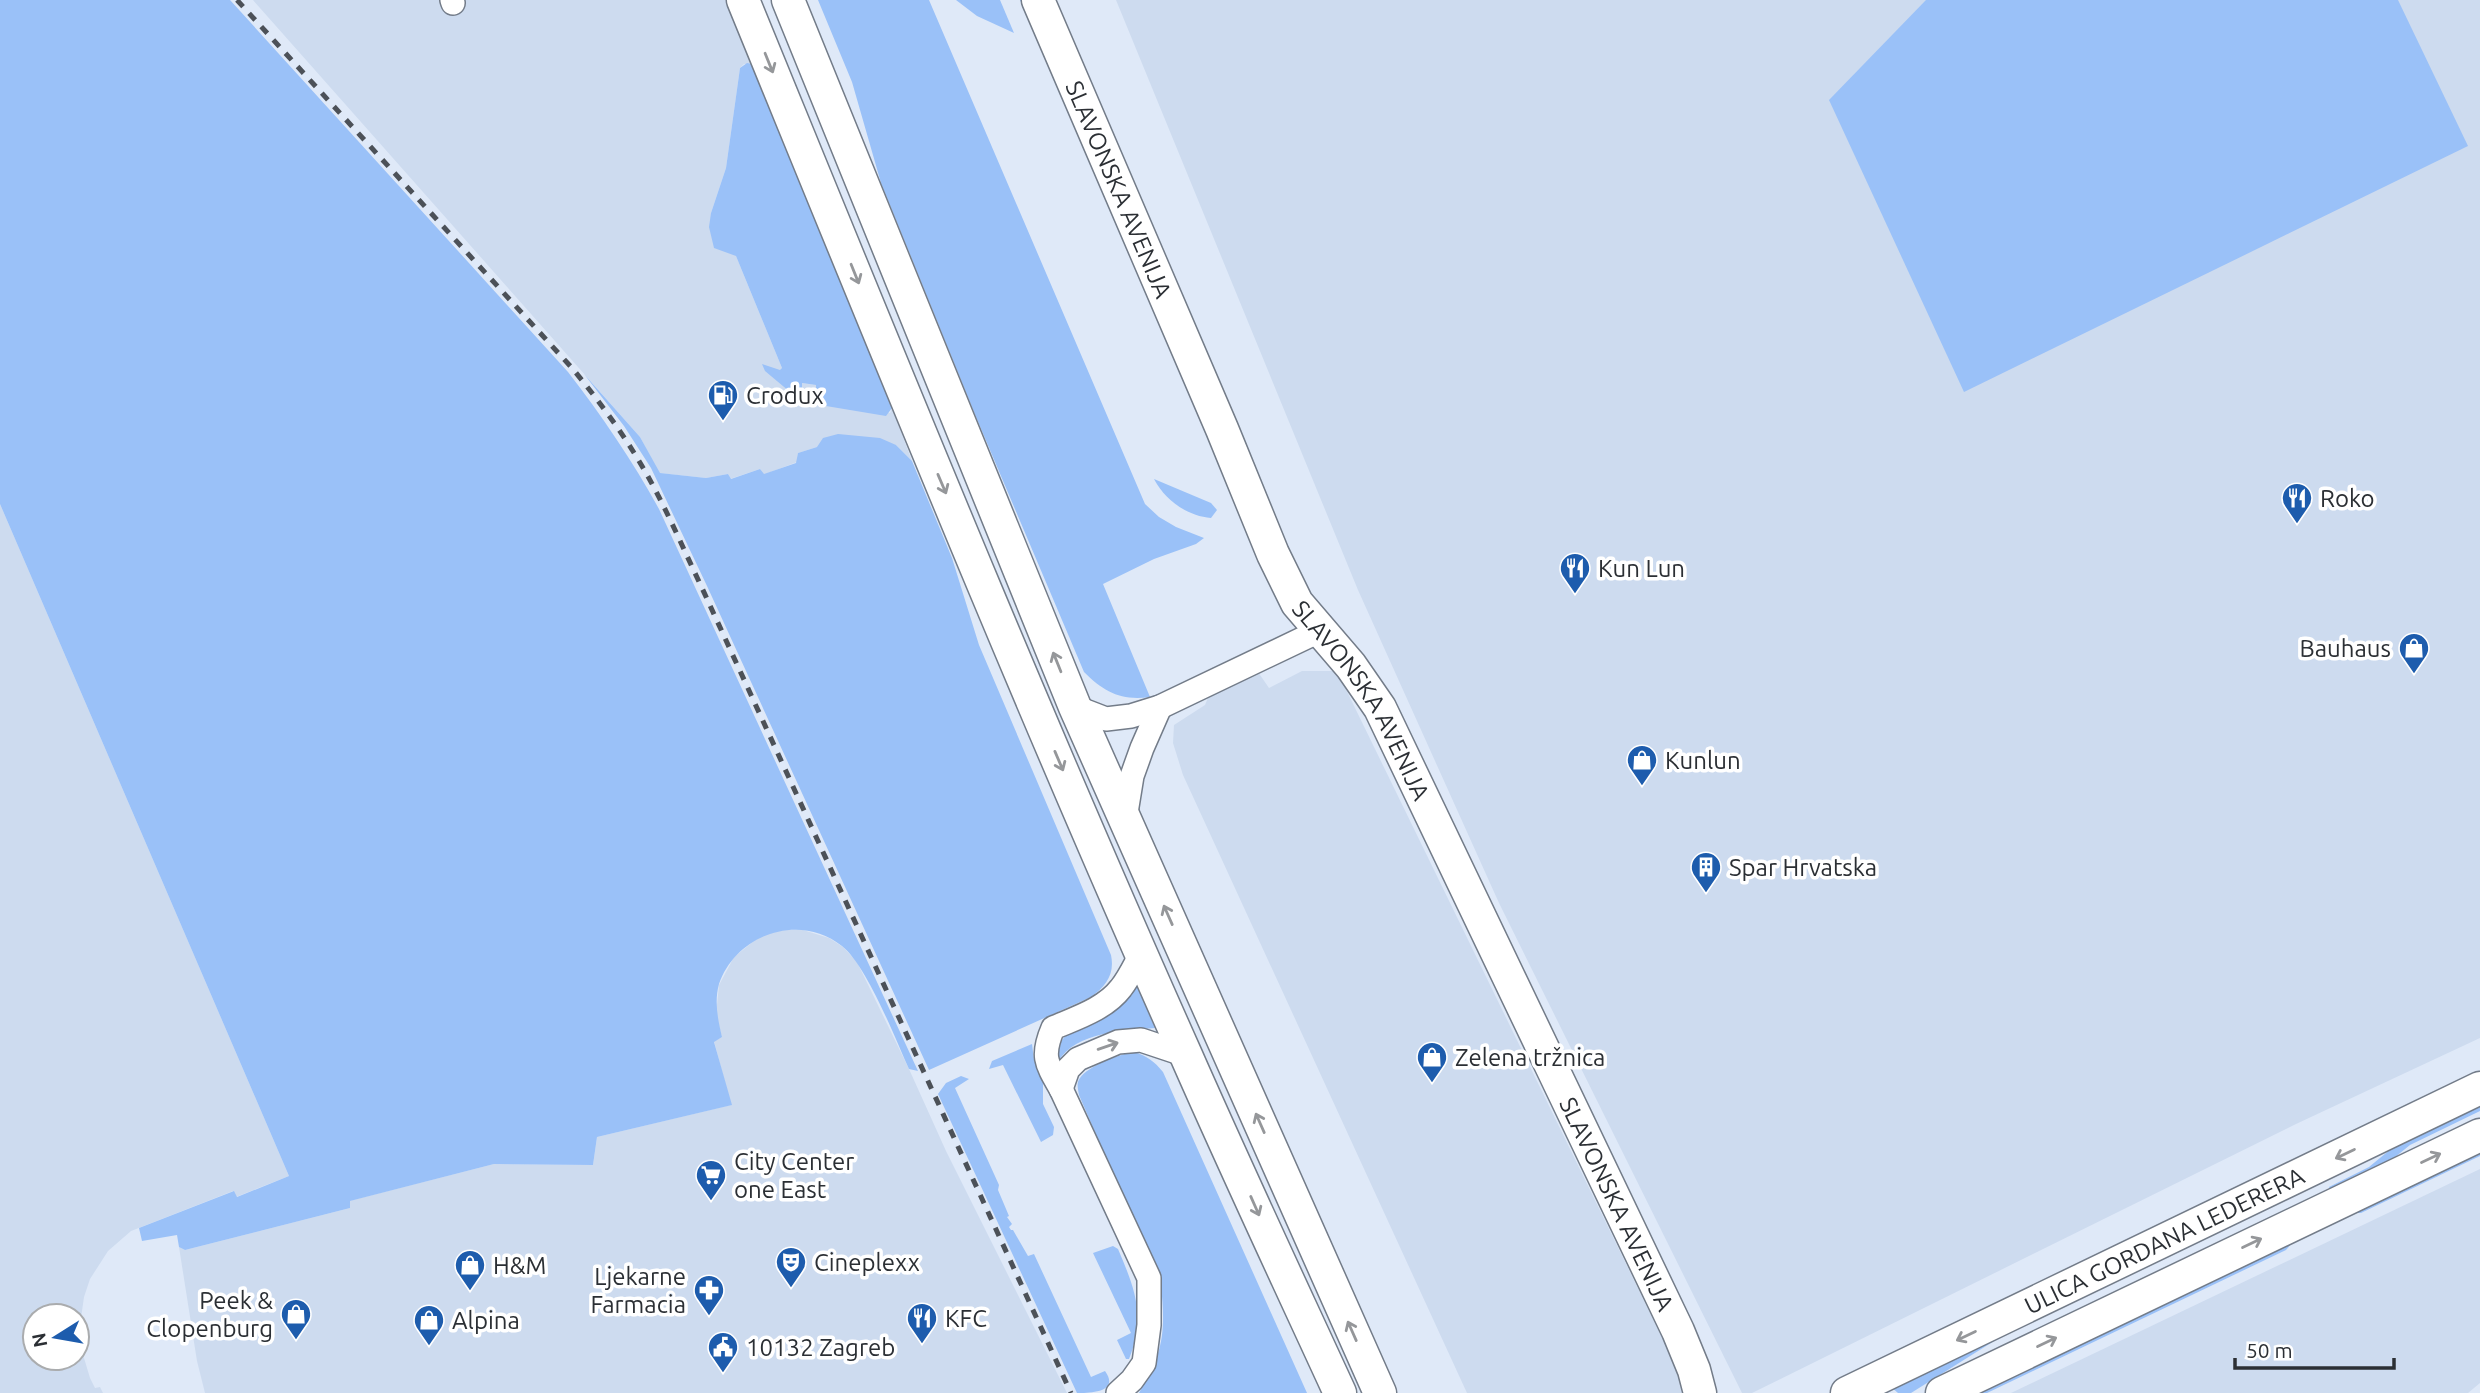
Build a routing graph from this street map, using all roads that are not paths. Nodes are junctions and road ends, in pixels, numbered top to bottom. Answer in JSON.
{"nodes":[{"id":1,"x":743,"y":0,"type":"edge"},
{"id":2,"x":788,"y":0,"type":"edge"},
{"id":3,"x":1038,"y":0,"type":"edge"},
{"id":4,"x":1320,"y":631,"type":"junction"},
{"id":5,"x":1075,"y":707,"type":"junction"},
{"id":6,"x":1160,"y":707,"type":"junction"},
{"id":7,"x":1125,"y":819,"type":"junction"},
{"id":8,"x":1141,"y":954,"type":"junction"},
{"id":9,"x":1186,"y":1055,"type":"junction"},
{"id":10,"x":2480,"y":1088,"type":"edge"},
{"id":11,"x":1060,"y":1089,"type":"junction"},
{"id":12,"x":2480,"y":1135,"type":"edge"},
{"id":13,"x":1118,"y":1393,"type":"edge"},
{"id":14,"x":1340,"y":1393,"type":"edge"},
{"id":15,"x":1380,"y":1393,"type":"edge"},
{"id":16,"x":1700,"y":1393,"type":"edge"},
{"id":17,"x":1847,"y":1393,"type":"edge"},
{"id":18,"x":1942,"y":1393,"type":"edge"}],
"edges":[{"from":1,"to":8,"type":"main road","one_way":true},
{"from":5,"to":2,"type":"main road","one_way":true},
{"from":3,"to":4,"type":"main road","name":"SLAVONSKA AVENIJA"},
{"from":4,"to":6,"type":"street"},
{"from":4,"to":16,"type":"main road","name":"SLAVONSKA AVENIJA"},
{"from":5,"to":6,"type":"street"},
{"from":5,"to":7,"type":"main road"},
{"from":6,"to":7,"type":"street"},
{"from":15,"to":7,"type":"main road","one_way":true},
{"from":8,"to":9,"type":"main road"},
{"from":8,"to":11,"type":"street"},
{"from":11,"to":9,"type":"street","one_way":true},
{"from":9,"to":14,"type":"main road","one_way":true},
{"from":10,"to":17,"type":"main road","name":"ULICA GORDANA LEDERERA","one_way":true},
{"from":11,"to":13,"type":"street"},
{"from":18,"to":12,"type":"main road","name":"ULICA GORDANA LEDERERA","one_way":true}]}
